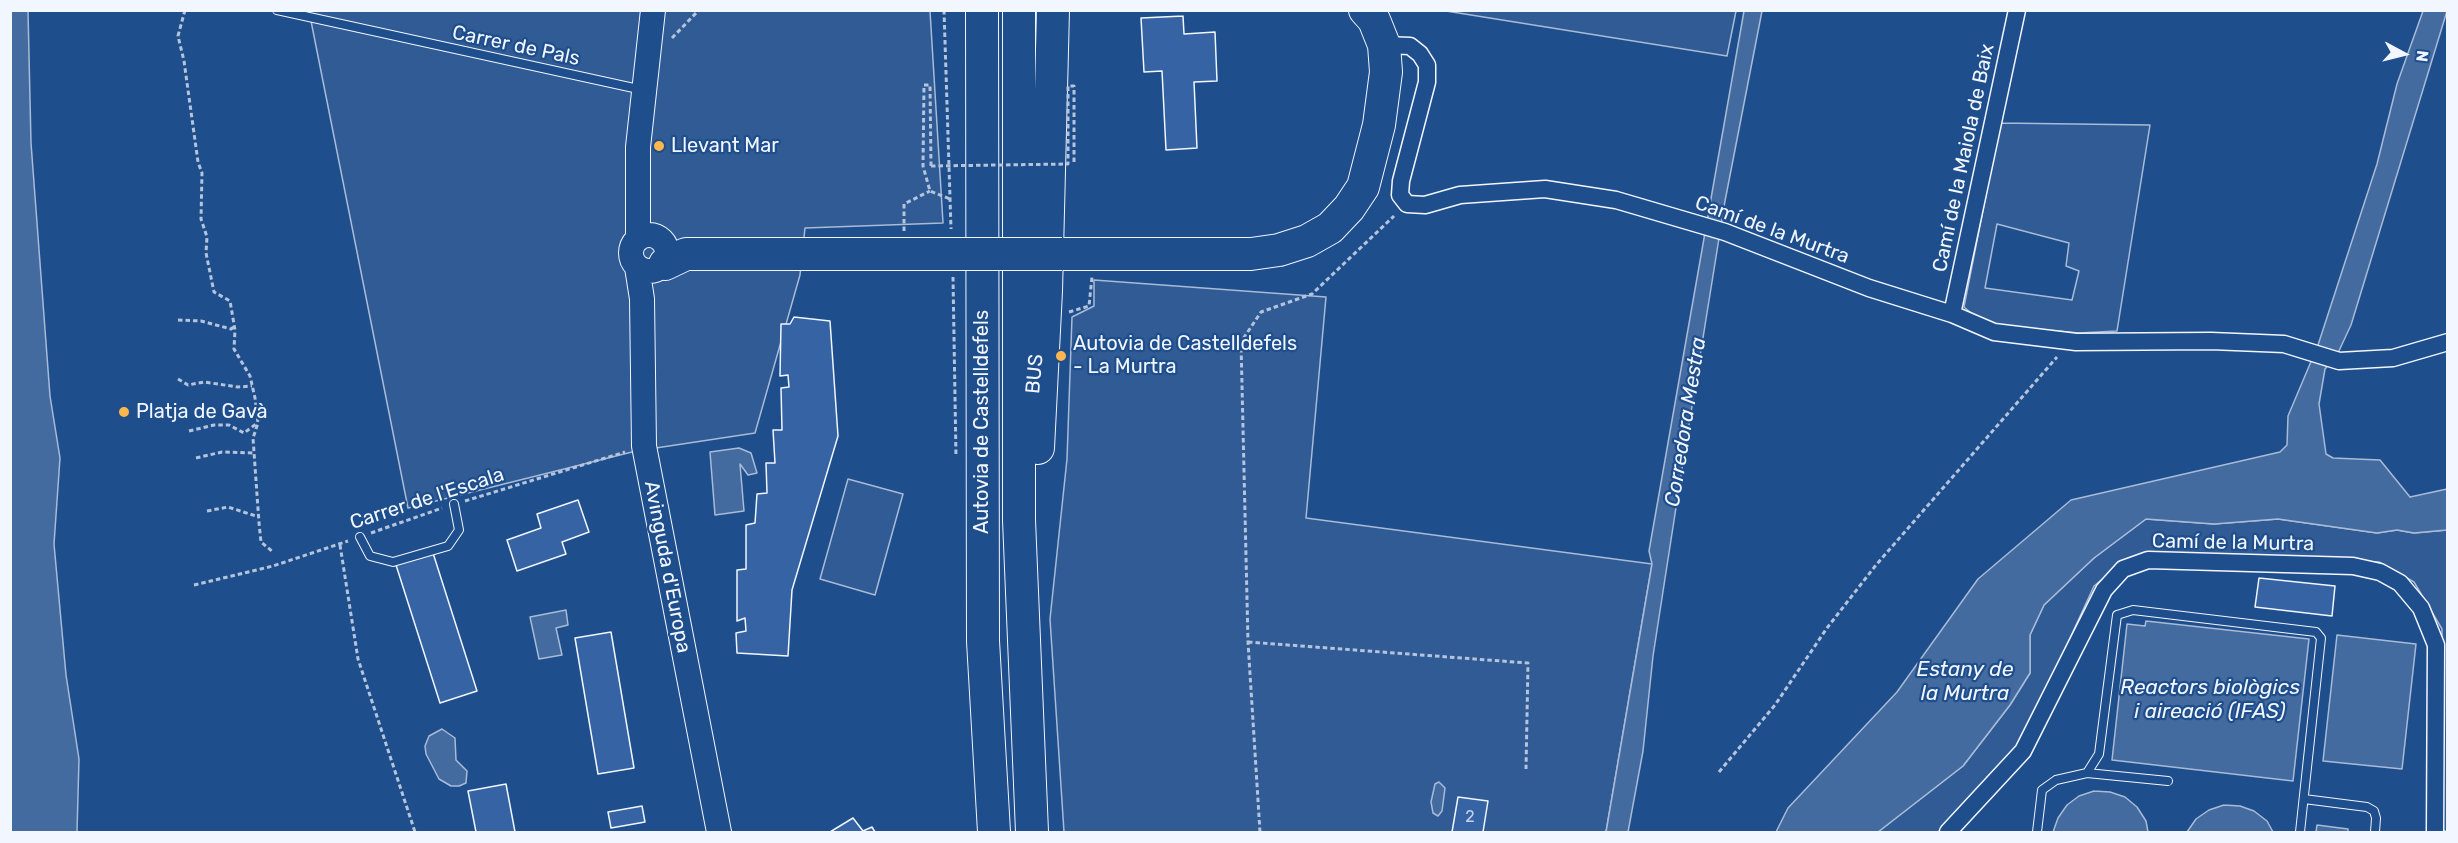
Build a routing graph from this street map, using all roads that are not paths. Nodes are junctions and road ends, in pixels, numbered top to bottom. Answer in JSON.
{"nodes":[{"id":1,"x":277,"y":10,"type":"edge"},
{"id":2,"x":653,"y":10,"type":"edge"},
{"id":3,"x":960,"y":10,"type":"edge"},
{"id":4,"x":982,"y":10,"type":"edge"},
{"id":5,"x":1019,"y":10,"type":"edge"},
{"id":6,"x":1365,"y":10,"type":"edge"},
{"id":7,"x":2017,"y":10,"type":"edge"},
{"id":8,"x":1054,"y":11,"type":"edge"},
{"id":9,"x":1383,"y":45,"type":"junction"},
{"id":10,"x":643,"y":90,"type":"junction"},
{"id":11,"x":966,"y":232,"type":"junction"},
{"id":12,"x":657,"y":253,"type":"junction"},
{"id":13,"x":1055,"y":301,"type":"junction"},
{"id":14,"x":1952,"y":314,"type":"junction"},
{"id":15,"x":1055,"y":326,"type":"dead end"},
{"id":16,"x":2448,"y":342,"type":"edge"},
{"id":17,"x":1053,"y":345,"type":"dead end"},
{"id":18,"x":1038,"y":462,"type":"junction"},
{"id":19,"x":454,"y":504,"type":"road end"},
{"id":20,"x":360,"y":537,"type":"road end"},
{"id":21,"x":1024,"y":692,"type":"junction"},
{"id":22,"x":2087,"y":773,"type":"junction"},
{"id":23,"x":2168,"y":781,"type":"dead end"},
{"id":24,"x":2304,"y":799,"type":"junction"},
{"id":25,"x":719,"y":832,"type":"edge"},
{"id":26,"x":994,"y":832,"type":"edge"},
{"id":27,"x":1032,"y":832,"type":"edge"},
{"id":28,"x":1948,"y":832,"type":"edge"},
{"id":29,"x":2037,"y":832,"type":"edge"},
{"id":30,"x":2300,"y":832,"type":"edge"},
{"id":31,"x":2374,"y":832,"type":"edge"},
{"id":32,"x":2435,"y":832,"type":"edge"}],
"edges":[{"from":1,"to":10,"type":"lane","name":"Carrer de Pals"},
{"from":2,"to":10,"type":"street","name":"Avinguda d'Europa"},
{"from":3,"to":11,"type":"highway"},
{"from":4,"to":11,"type":"highway","name":"Autovia de Castelldefels"},
{"from":5,"to":21,"type":"highway","name":"Autovia de Castelldefels"},
{"from":6,"to":9,"type":"highway"},
{"from":7,"to":14,"type":"street","name":"Camí de la Maiola de Baix"},
{"from":8,"to":13,"type":"highway"},
{"from":9,"to":12,"type":"highway","bridge":true},
{"from":9,"to":14,"type":"street","name":"Camí de la Murtra"},
{"from":10,"to":12,"type":"street","name":"Avinguda d'Europa"},
{"from":11,"to":26,"type":"highway","name":"Autovia de Castelldefels"},
{"from":12,"to":25,"type":"street","name":"Avinguda d'Europa"},
{"from":13,"to":15,"type":"lane"},
{"from":13,"to":18,"type":"highway"},
{"from":14,"to":16,"type":"street","name":"Camí de la Murtra"},
{"from":17,"to":18,"type":"lane","name":"BUS"},
{"from":18,"to":21,"type":"highway"},
{"from":19,"to":20,"type":"lane"},
{"from":21,"to":27,"type":"highway","name":"Autovia de Castelldefels"},
{"from":22,"to":23,"type":"lane"},
{"from":22,"to":24,"type":"lane"},
{"from":22,"to":29,"type":"lane"},
{"from":24,"to":30,"type":"lane"},
{"from":24,"to":31,"type":"lane"},
{"from":28,"to":32,"type":"street","name":"Camí de la Murtra"}]}
